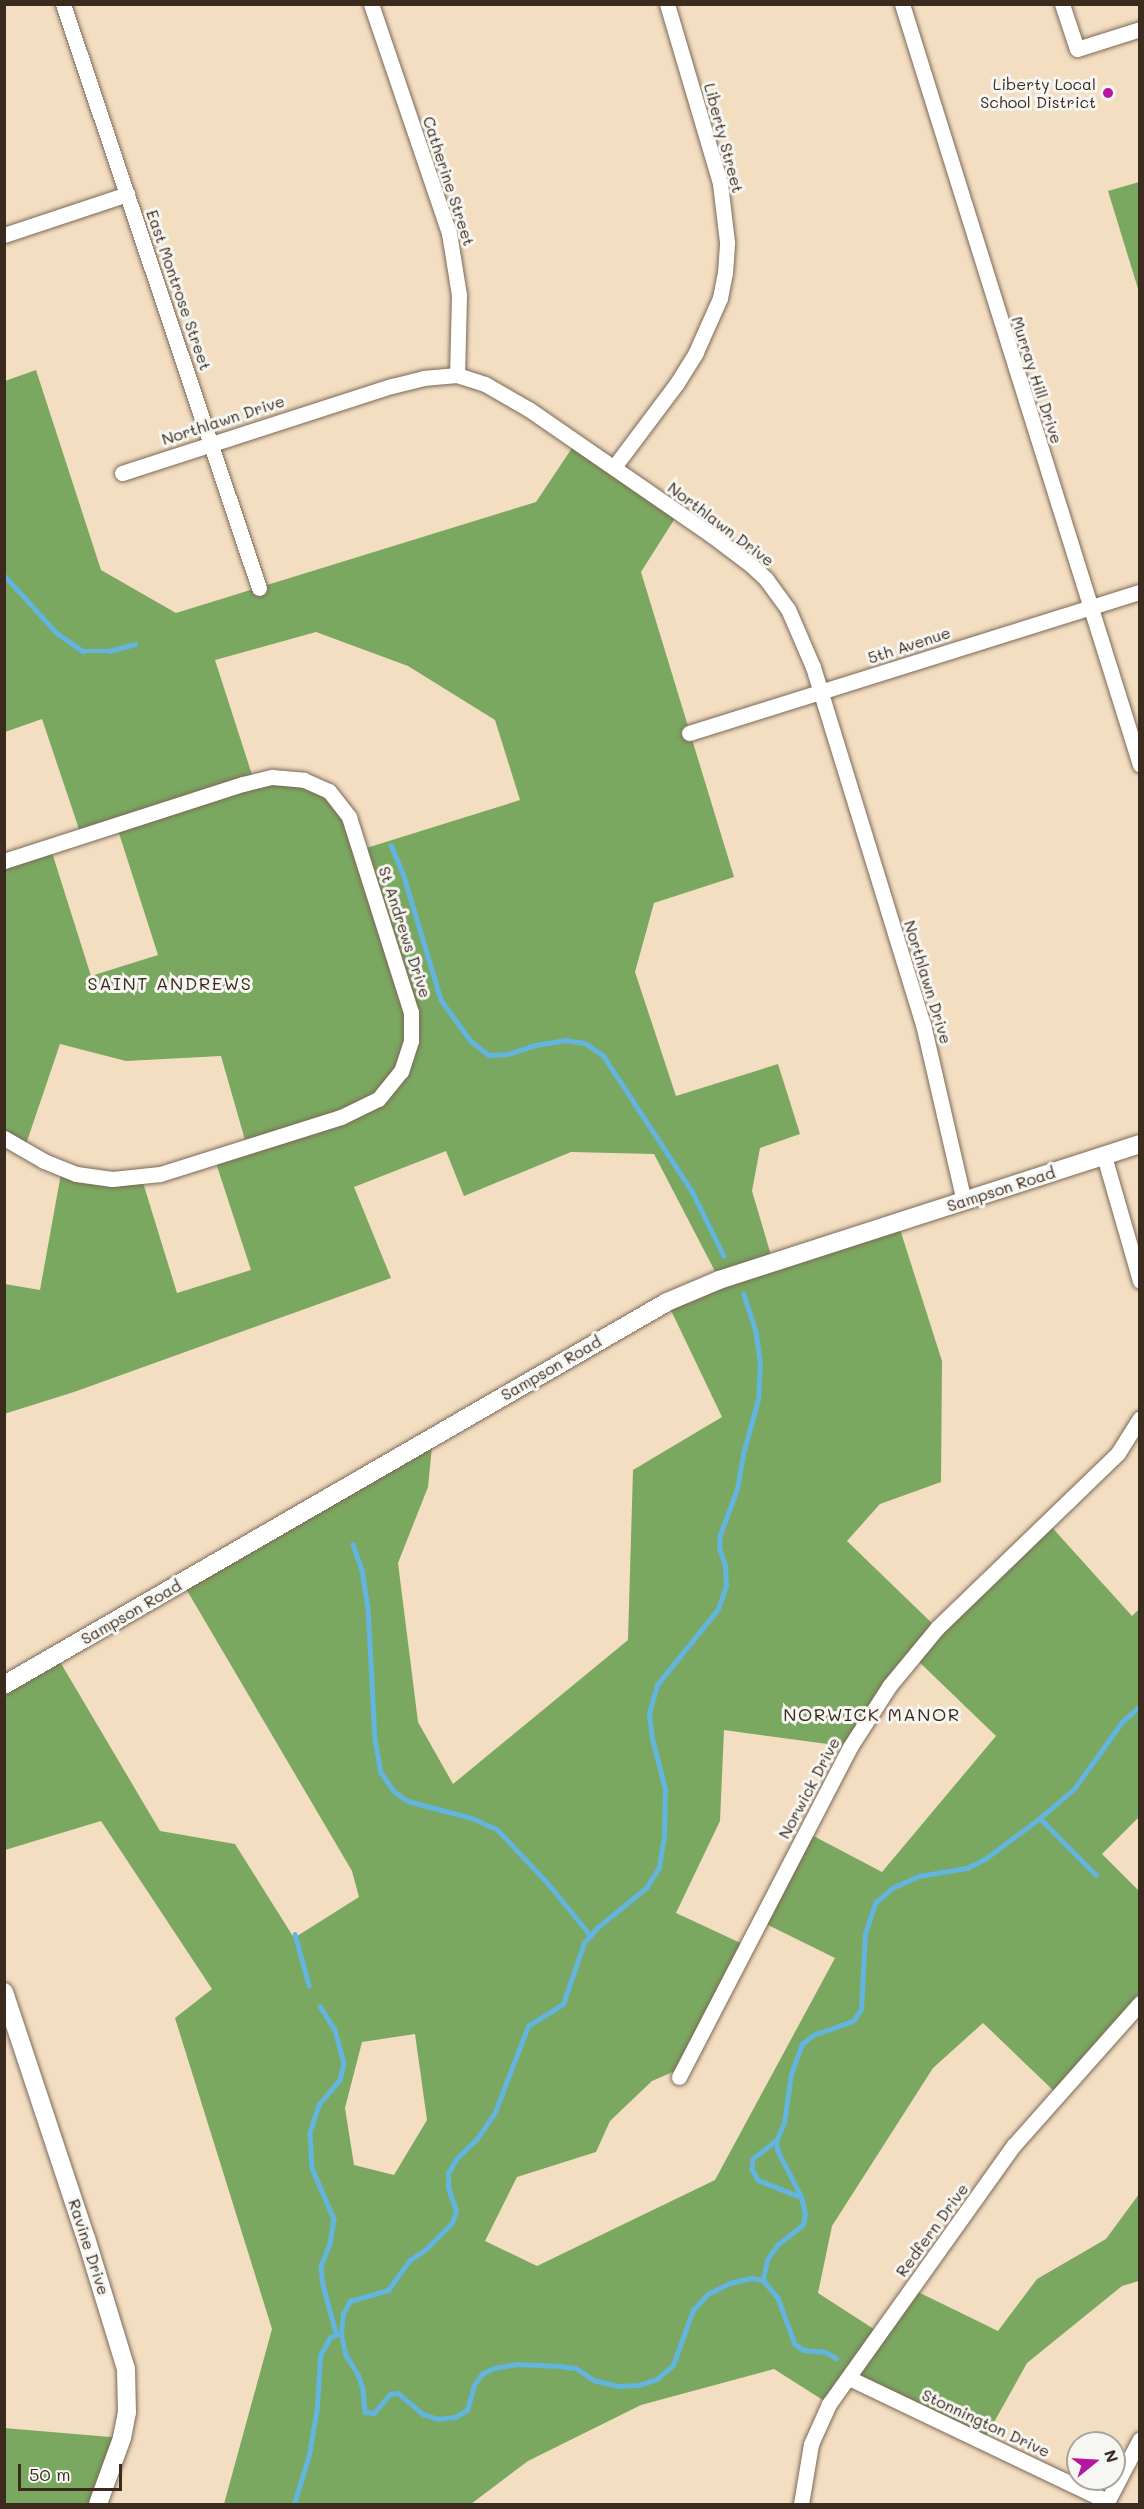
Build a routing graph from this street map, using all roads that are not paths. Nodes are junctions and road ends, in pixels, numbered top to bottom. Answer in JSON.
{"nodes":[{"id":1,"x":63,"y":4,"type":"edge"},
{"id":2,"x":371,"y":4,"type":"edge"},
{"id":3,"x":667,"y":4,"type":"edge"},
{"id":4,"x":902,"y":4,"type":"edge"},
{"id":5,"x":1062,"y":4,"type":"edge"},
{"id":6,"x":1140,"y":28,"type":"edge"},
{"id":7,"x":127,"y":194,"type":"junction"},
{"id":8,"x":4,"y":235,"type":"edge"},
{"id":9,"x":457,"y":375,"type":"junction"},
{"id":10,"x":212,"y":443,"type":"junction"},
{"id":11,"x":614,"y":467,"type":"junction"},
{"id":12,"x":122,"y":472,"type":"dead end"},
{"id":13,"x":259,"y":588,"type":"dead end"},
{"id":14,"x":1140,"y":592,"type":"edge"},
{"id":15,"x":1090,"y":607,"type":"junction"},
{"id":16,"x":820,"y":692,"type":"junction"},
{"id":17,"x":689,"y":733,"type":"dead end"},
{"id":18,"x":1140,"y":765,"type":"edge"},
{"id":19,"x":4,"y":861,"type":"edge"},
{"id":20,"x":4,"y":1138,"type":"edge"},
{"id":21,"x":1140,"y":1144,"type":"edge"},
{"id":22,"x":1104,"y":1156,"type":"junction"},
{"id":23,"x":964,"y":1201,"type":"junction"},
{"id":24,"x":1140,"y":1281,"type":"edge"},
{"id":25,"x":1140,"y":1418,"type":"edge"},
{"id":26,"x":4,"y":1685,"type":"edge"},
{"id":27,"x":4,"y":1992,"type":"edge"},
{"id":28,"x":1140,"y":2003,"type":"edge"},
{"id":29,"x":679,"y":2077,"type":"dead end"},
{"id":30,"x":849,"y":2378,"type":"junction"},
{"id":31,"x":1140,"y":2439,"type":"edge"},
{"id":32,"x":1107,"y":2503,"type":"edge"},
{"id":33,"x":98,"y":2505,"type":"edge"},
{"id":34,"x":801,"y":2505,"type":"edge"}],
"edges":[{"from":1,"to":7,"type":"street","name":"East Montrose Street"},
{"from":2,"to":9,"type":"street","name":"Catherine Street"},
{"from":3,"to":11,"type":"street","name":"Liberty Street"},
{"from":4,"to":15,"type":"street","name":"Murray Hill Drive"},
{"from":5,"to":6,"type":"street"},
{"from":7,"to":8,"type":"street"},
{"from":7,"to":10,"type":"street","name":"East Montrose Street"},
{"from":9,"to":10,"type":"street","name":"Northlawn Drive"},
{"from":9,"to":11,"type":"street","name":"Northlawn Drive"},
{"from":10,"to":12,"type":"street","name":"Northlawn Drive"},
{"from":10,"to":13,"type":"street","name":"East Montrose Street"},
{"from":11,"to":16,"type":"street","name":"Northlawn Drive"},
{"from":14,"to":15,"type":"street","name":"5th Avenue"},
{"from":15,"to":16,"type":"street","name":"5th Avenue"},
{"from":15,"to":18,"type":"street","name":"Murray Hill Drive"},
{"from":16,"to":17,"type":"street","name":"5th Avenue"},
{"from":16,"to":23,"type":"street","name":"Northlawn Drive"},
{"from":19,"to":20,"type":"street","name":"St Andrews Drive"},
{"from":21,"to":22,"type":"street","name":"Sampson Road"},
{"from":22,"to":23,"type":"street","name":"Sampson Road"},
{"from":22,"to":24,"type":"street"},
{"from":23,"to":26,"type":"street","name":"Sampson Road"},
{"from":25,"to":29,"type":"street","name":"Norwick Drive"},
{"from":27,"to":33,"type":"street","name":"Ravine Drive"},
{"from":28,"to":30,"type":"street","name":"Redfern Drive"},
{"from":30,"to":32,"type":"street","name":"Stonnington Drive"},
{"from":30,"to":34,"type":"street","name":"Redfern Drive"},
{"from":31,"to":32,"type":"street","name":"Stonnington Drive"}]}
